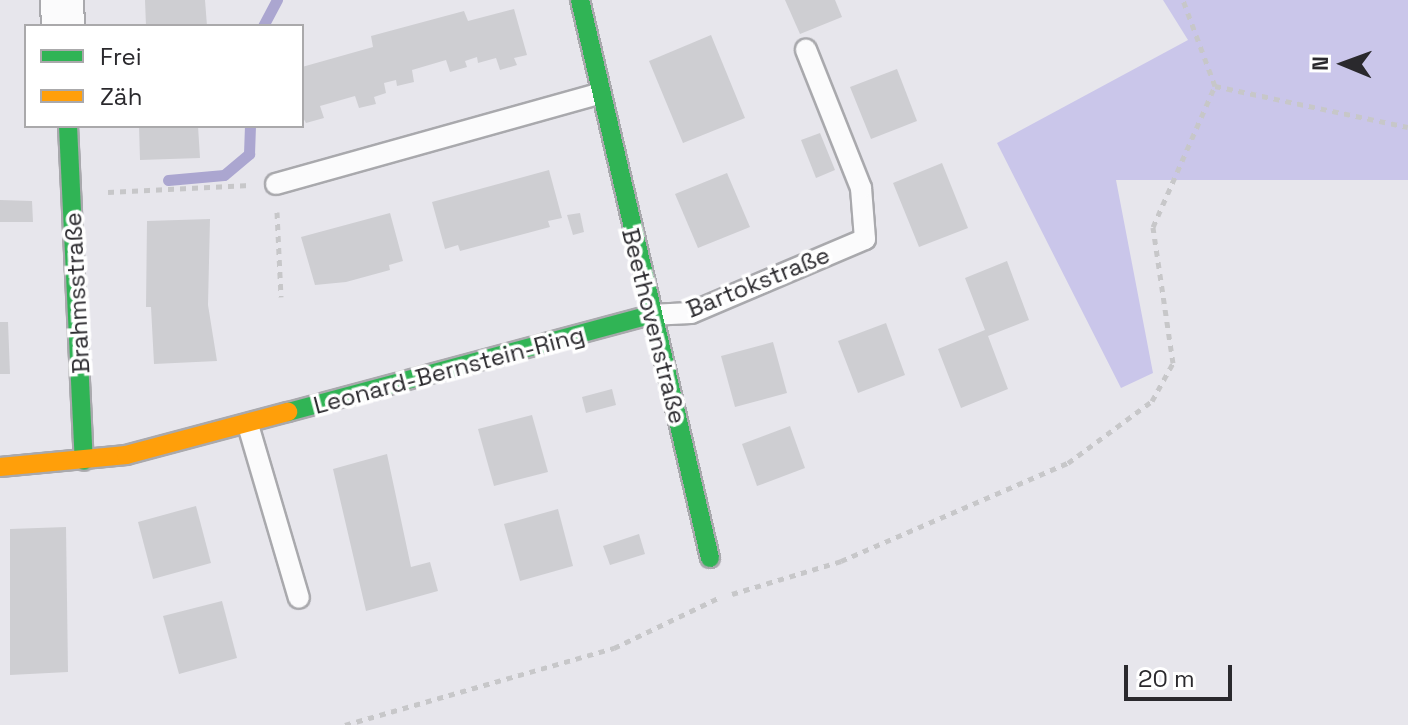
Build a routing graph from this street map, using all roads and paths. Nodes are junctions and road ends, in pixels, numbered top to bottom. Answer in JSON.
{"nodes":[{"id":1,"x":62,"y":0,"type":"edge"},
{"id":2,"x":580,"y":0,"type":"edge"},
{"id":3,"x":1183,"y":0,"type":"edge"},
{"id":4,"x":63,"y":24,"type":"edge"},
{"id":5,"x":806,"y":50,"type":"dead end"},
{"id":6,"x":1215,"y":86,"type":"junction"},
{"id":7,"x":599,"y":94,"type":"junction"},
{"id":8,"x":1408,"y":127,"type":"edge"},
{"id":9,"x":68,"y":128,"type":"edge"},
{"id":10,"x":276,"y":184,"type":"junction"},
{"id":11,"x":71,"y":194,"type":"junction"},
{"id":12,"x":281,"y":297,"type":"dead end"},
{"id":13,"x":650,"y":315,"type":"junction"},
{"id":14,"x":248,"y":425,"type":"junction"},
{"id":15,"x":84,"y":461,"type":"junction"},
{"id":16,"x":0,"y":467,"type":"edge"},
{"id":17,"x":710,"y":558,"type":"dead end"},
{"id":18,"x":299,"y":598,"type":"dead end"},
{"id":19,"x":345,"y":725,"type":"edge"}],
"edges":[{"from":1,"to":4,"type":"street"},
{"from":2,"to":7,"type":"street","name":"Beethovenstraße"},
{"from":3,"to":6,"type":"path"},
{"from":5,"to":13,"type":"lane","name":"Bartokstraße"},
{"from":6,"to":8,"type":"path"},
{"from":6,"to":19,"type":"path"},
{"from":7,"to":10,"type":"lane"},
{"from":7,"to":13,"type":"street","name":"Beethovenstraße"},
{"from":9,"to":11,"type":"street","name":"Brahmsstraße"},
{"from":10,"to":11,"type":"path"},
{"from":10,"to":12,"type":"path"},
{"from":11,"to":15,"type":"street","name":"Brahmsstraße"},
{"from":13,"to":14,"type":"street","name":"Leonard-Bernstein-Ring"},
{"from":13,"to":17,"type":"street","name":"Beethovenstraße"},
{"from":14,"to":15,"type":"street","name":"Leonard-Bernstein-Ring"},
{"from":14,"to":18,"type":"lane"},
{"from":15,"to":16,"type":"street","name":"Leonard-Bernstein-Ring"}]}
